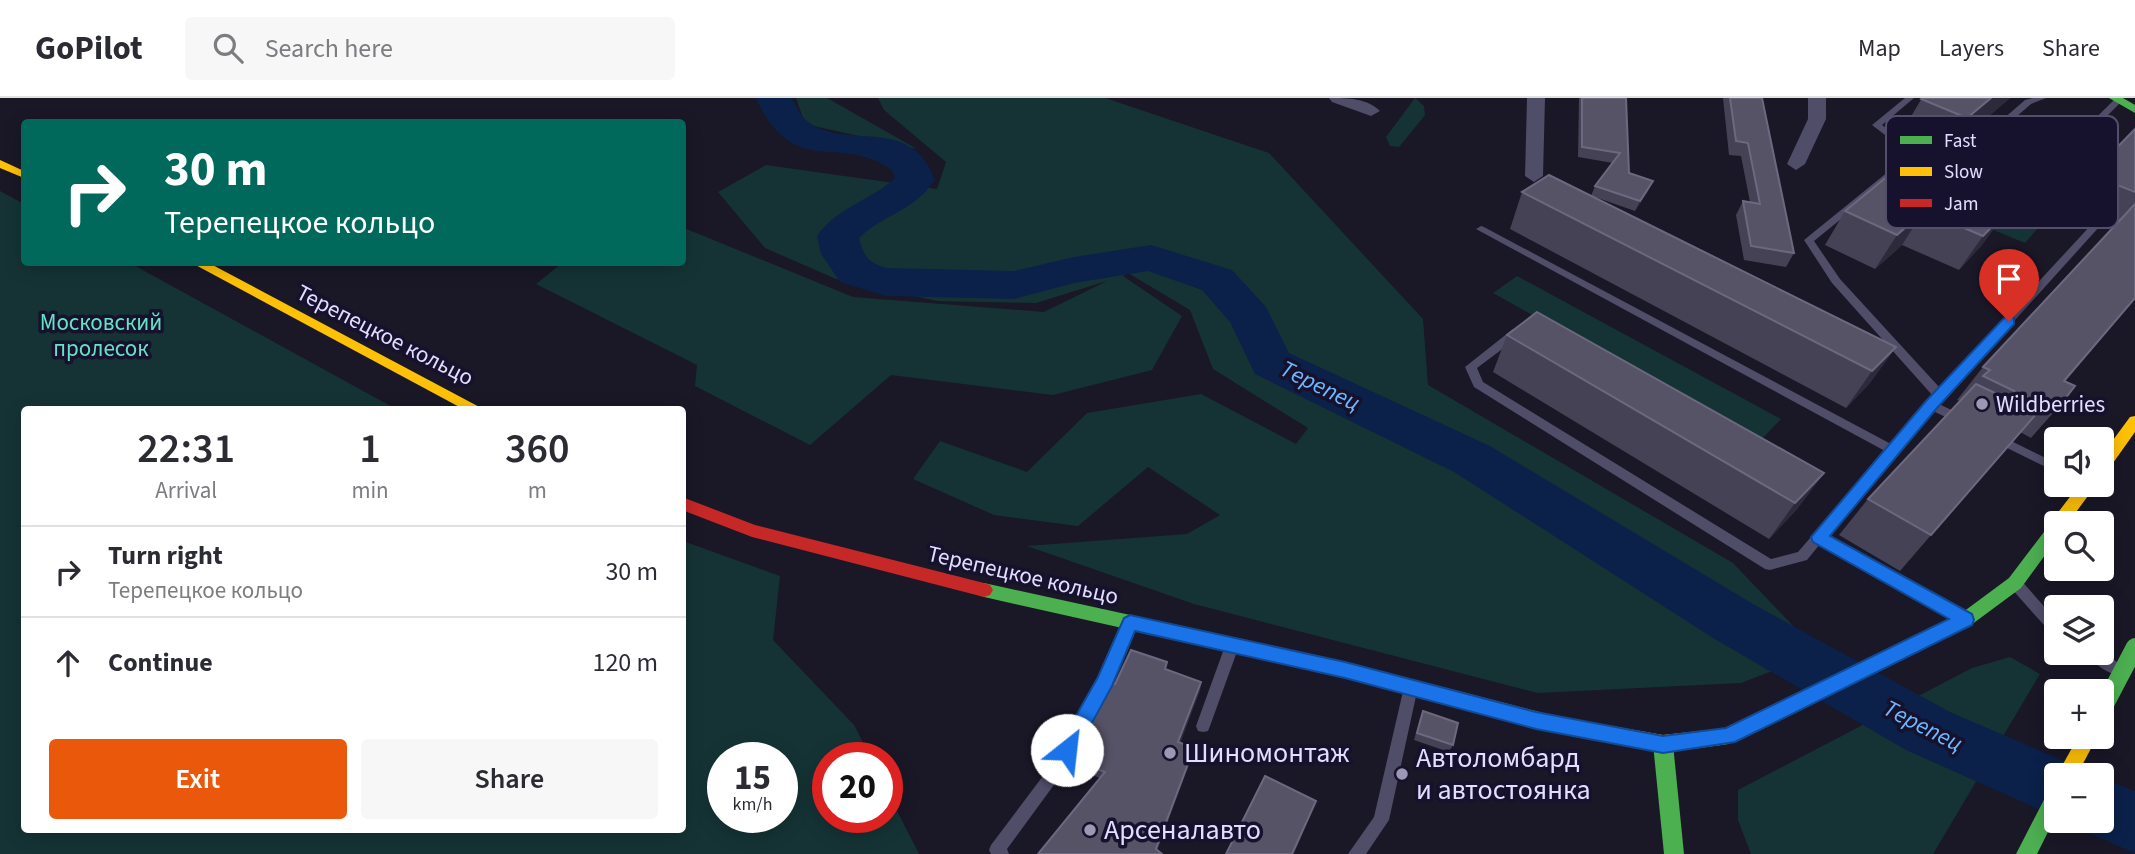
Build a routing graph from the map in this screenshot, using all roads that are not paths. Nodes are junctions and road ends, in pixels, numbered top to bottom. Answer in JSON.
{"nodes":[{"id":1,"x":1338,"y":98,"type":"edge"},
{"id":2,"x":1536,"y":98,"type":"edge"},
{"id":3,"x":1817,"y":98,"type":"edge"},
{"id":4,"x":1910,"y":98,"type":"edge"},
{"id":5,"x":2042,"y":98,"type":"edge"},
{"id":6,"x":2117,"y":99,"type":"edge"},
{"id":7,"x":2135,"y":110,"type":"edge"},
{"id":8,"x":1371,"y":111,"type":"dead end"},
{"id":9,"x":1887,"y":116,"type":"edge"},
{"id":10,"x":2012,"y":116,"type":"edge"},
{"id":11,"x":2100,"y":116,"type":"edge"},
{"id":12,"x":1886,"y":117,"type":"edge"},
{"id":13,"x":1886,"y":132,"type":"edge"},
{"id":14,"x":0,"y":164,"type":"edge"},
{"id":15,"x":1796,"y":164,"type":"dead end"},
{"id":16,"x":21,"y":174,"type":"edge"},
{"id":17,"x":1534,"y":176,"type":"dead end"},
{"id":18,"x":1886,"y":178,"type":"edge"},
{"id":19,"x":2093,"y":228,"type":"edge"},
{"id":20,"x":1481,"y":229,"type":"dead end"},
{"id":21,"x":203,"y":266,"type":"edge"},
{"id":22,"x":1517,"y":332,"type":"edge"},
{"id":23,"x":1935,"y":401,"type":"junction"},
{"id":24,"x":470,"y":406,"type":"edge"},
{"id":25,"x":2135,"y":421,"type":"edge"},
{"id":26,"x":1977,"y":428,"type":"edge"},
{"id":27,"x":1988,"y":433,"type":"edge"},
{"id":28,"x":1893,"y":450,"type":"junction"},
{"id":29,"x":2114,"y":450,"type":"edge"},
{"id":30,"x":2044,"y":462,"type":"edge"},
{"id":31,"x":686,"y":505,"type":"edge"},
{"id":32,"x":1819,"y":537,"type":"junction"},
{"id":33,"x":2044,"y":544,"type":"edge"},
{"id":34,"x":2015,"y":583,"type":"junction"},
{"id":35,"x":2044,"y":616,"type":"edge"},
{"id":36,"x":1965,"y":620,"type":"junction"},
{"id":37,"x":1130,"y":623,"type":"junction"},
{"id":38,"x":1232,"y":646,"type":"junction"},
{"id":39,"x":2135,"y":648,"type":"edge"},
{"id":40,"x":2110,"y":665,"type":"edge"},
{"id":41,"x":2135,"y":676,"type":"edge"},
{"id":42,"x":1411,"y":687,"type":"junction"},
{"id":43,"x":2114,"y":687,"type":"edge"},
{"id":44,"x":1203,"y":726,"type":"dead end"},
{"id":45,"x":1663,"y":744,"type":"junction"},
{"id":46,"x":2044,"y":819,"type":"edge"},
{"id":47,"x":1001,"y":854,"type":"edge"},
{"id":48,"x":1356,"y":854,"type":"edge"},
{"id":49,"x":1674,"y":854,"type":"edge"},
{"id":50,"x":2026,"y":854,"type":"edge"}],
"edges":[{"from":1,"to":8,"type":"street"},
{"from":2,"to":17,"type":"street"},
{"from":3,"to":15,"type":"street"},
{"from":4,"to":9,"type":"lane"},
{"from":5,"to":10,"type":"lane"},
{"from":6,"to":7,"type":"street"},
{"from":6,"to":11,"type":"lane"},
{"from":12,"to":13,"type":"lane"},
{"from":14,"to":16,"type":"street"},
{"from":18,"to":23,"type":"lane"},
{"from":19,"to":23,"type":"lane"},
{"from":20,"to":28,"type":"lane"},
{"from":21,"to":24,"type":"street","name":"Терепецкое кольцо"},
{"from":22,"to":32,"type":"lane"},
{"from":23,"to":26,"type":"lane"},
{"from":23,"to":28,"type":"lane"},
{"from":25,"to":29,"type":"street"},
{"from":27,"to":30,"type":"lane"},
{"from":28,"to":32,"type":"lane"},
{"from":31,"to":37,"type":"street","name":"Терепецкое кольцо"},
{"from":32,"to":36,"type":"lane"},
{"from":33,"to":34,"type":"street","name":"Терепецкое кольцо"},
{"from":34,"to":35,"type":"lane"},
{"from":34,"to":36,"type":"street","name":"Терепецкое кольцо"},
{"from":36,"to":45,"type":"street","name":"Терепецкое кольцо"},
{"from":37,"to":38,"type":"street","name":"Терепецкое кольцо"},
{"from":37,"to":47,"type":"lane"},
{"from":38,"to":42,"type":"street","name":"Терепецкое кольцо"},
{"from":38,"to":44,"type":"lane"},
{"from":39,"to":43,"type":"street","bridge":true},
{"from":40,"to":41,"type":"lane"},
{"from":42,"to":45,"type":"street","name":"Терепецкое кольцо"},
{"from":42,"to":48,"type":"lane"},
{"from":45,"to":49,"type":"street"},
{"from":46,"to":50,"type":"street"}]}
